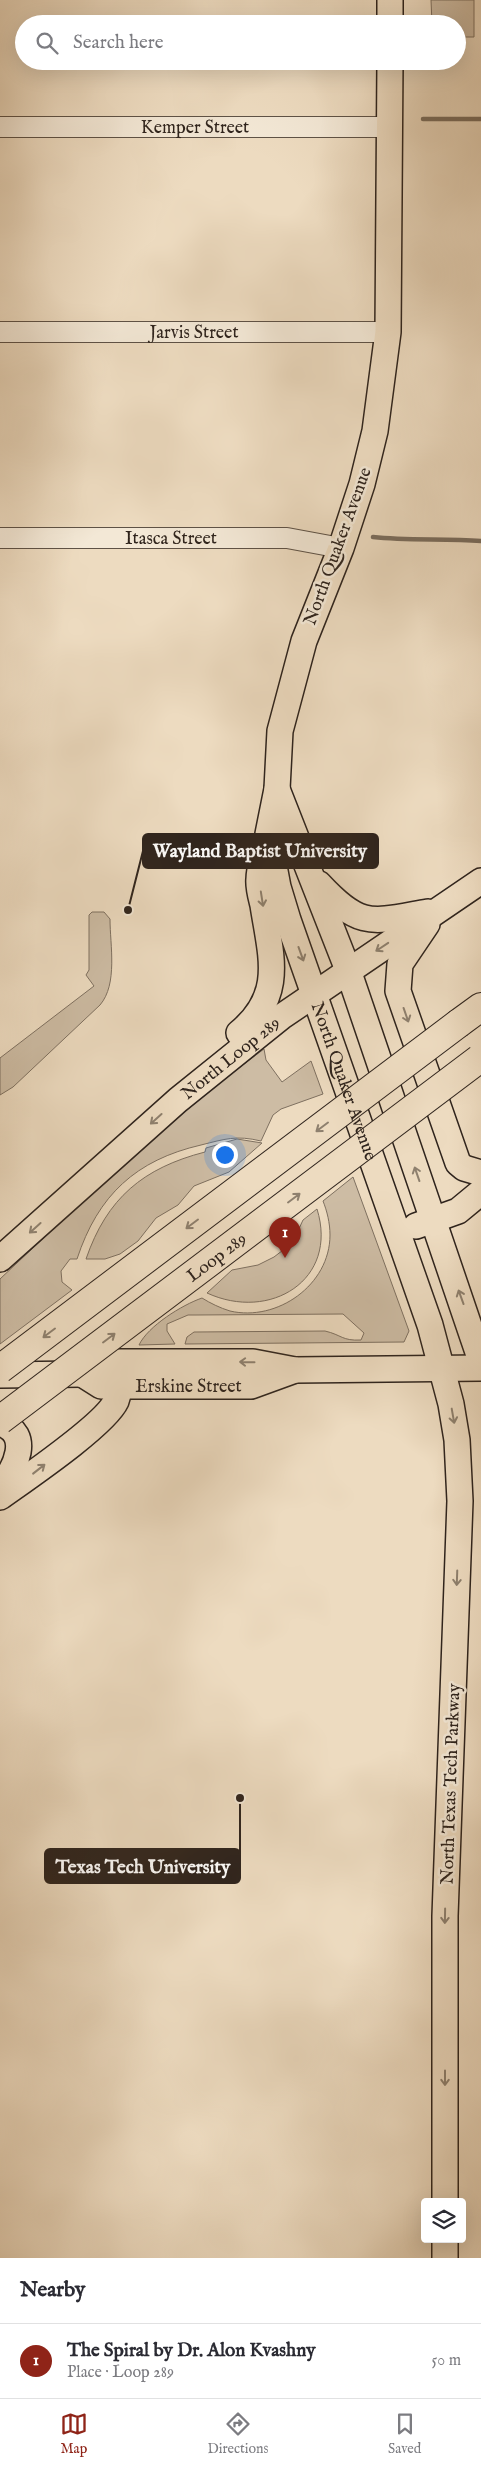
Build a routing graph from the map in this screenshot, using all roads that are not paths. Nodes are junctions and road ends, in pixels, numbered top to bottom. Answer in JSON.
{"nodes":[{"id":1,"x":390,"y":0,"type":"edge"},
{"id":2,"x":390,"y":15,"type":"edge"},
{"id":3,"x":390,"y":70,"type":"edge"},
{"id":4,"x":0,"y":127,"type":"edge"},
{"id":5,"x":390,"y":127,"type":"junction"},
{"id":6,"x":0,"y":332,"type":"edge"},
{"id":7,"x":388,"y":332,"type":"junction"},
{"id":8,"x":0,"y":538,"type":"edge"},
{"id":9,"x":341,"y":548,"type":"junction"},
{"id":10,"x":277,"y":789,"type":"junction"},
{"id":11,"x":268,"y":834,"type":"junction"},
{"id":12,"x":312,"y":876,"type":"junction"},
{"id":13,"x":481,"y":881,"type":"edge"},
{"id":14,"x":438,"y":910,"type":"junction"},
{"id":15,"x":348,"y":970,"type":"junction"},
{"id":16,"x":315,"y":993,"type":"junction"},
{"id":17,"x":481,"y":1007,"type":"edge"},
{"id":18,"x":480,"y":1058,"type":"edge"},
{"id":19,"x":178,"y":1100,"type":"junction"},
{"id":20,"x":481,"y":1173,"type":"edge"},
{"id":21,"x":481,"y":1192,"type":"edge"},
{"id":22,"x":433,"y":1220,"type":"junction"},
{"id":23,"x":397,"y":1231,"type":"junction"},
{"id":24,"x":0,"y":1259,"type":"edge"},
{"id":25,"x":481,"y":1361,"type":"edge"},
{"id":26,"x":91,"y":1368,"type":"junction"},
{"id":27,"x":443,"y":1368,"type":"junction"},
{"id":28,"x":481,"y":1368,"type":"edge"},
{"id":29,"x":0,"y":1369,"type":"edge"},
{"id":30,"x":295,"y":1370,"type":"junction"},
{"id":31,"x":0,"y":1375,"type":"edge"},
{"id":32,"x":118,"y":1386,"type":"junction"},
{"id":33,"x":0,"y":1421,"type":"edge"},
{"id":34,"x":0,"y":1487,"type":"edge"},
{"id":35,"x":0,"y":1497,"type":"edge"},
{"id":36,"x":445,"y":2198,"type":"edge"},
{"id":37,"x":445,"y":2243,"type":"edge"},
{"id":38,"x":445,"y":2258,"type":"edge"}],
"edges":[{"from":1,"to":2,"type":"main road"},
{"from":3,"to":5,"type":"main road","name":"North Quaker Avenue"},
{"from":4,"to":5,"type":"street","name":"Kemper Street"},
{"from":5,"to":7,"type":"main road","name":"North Quaker Avenue"},
{"from":6,"to":7,"type":"street","name":"Jarvis Street"},
{"from":7,"to":9,"type":"main road","name":"North Quaker Avenue"},
{"from":8,"to":9,"type":"street","name":"Itasca Street"},
{"from":9,"to":10,"type":"main road","name":"North Quaker Avenue"},
{"from":10,"to":11,"type":"main road","name":"North Quaker Avenue"},
{"from":10,"to":12,"type":"main road","name":"North Quaker Avenue"},
{"from":11,"to":16,"type":"main road","name":"North Quaker Avenue","one_way":true},
{"from":11,"to":19,"type":"main road","one_way":true},
{"from":12,"to":14,"type":"main road"},
{"from":12,"to":15,"type":"main road","name":"North Quaker Avenue"},
{"from":13,"to":14,"type":"main road","name":"North Loop 289"},
{"from":14,"to":15,"type":"main road","name":"North Loop 289","one_way":true},
{"from":14,"to":20,"type":"main road","one_way":true},
{"from":15,"to":16,"type":"main road","name":"North Loop 289"},
{"from":22,"to":15,"type":"main road","name":"North Quaker Avenue","one_way":true},
{"from":16,"to":19,"type":"main road","name":"North Loop 289"},
{"from":16,"to":23,"type":"main road","name":"North Quaker Avenue"},
{"from":17,"to":29,"type":"highway","one_way":true,"bridge":true},
{"from":33,"to":18,"type":"highway","name":"Loop 289","one_way":true,"bridge":true},
{"from":19,"to":24,"type":"main road","name":"North Loop 289","one_way":true},
{"from":21,"to":22,"type":"main road"},
{"from":22,"to":23,"type":"main road"},
{"from":25,"to":22,"type":"main road","name":"North Quaker Avenue","one_way":true},
{"from":23,"to":27,"type":"main road","name":"North Quaker Avenue"},
{"from":30,"to":26,"type":"main road","name":"Erskine Street","one_way":true},
{"from":26,"to":31,"type":"main road","name":"Erskine Street"},
{"from":26,"to":32,"type":"main road","name":"Erskine Street"},
{"from":27,"to":28,"type":"main road","name":"Erskine Street"},
{"from":27,"to":30,"type":"main road","name":"Erskine Street"},
{"from":27,"to":36,"type":"main road","name":"North Texas Tech Parkway","one_way":true},
{"from":30,"to":32,"type":"main road","name":"Erskine Street"},
{"from":35,"to":32,"type":"main road","one_way":true},
{"from":33,"to":34,"type":"main road"},
{"from":37,"to":38,"type":"main road"}]}
